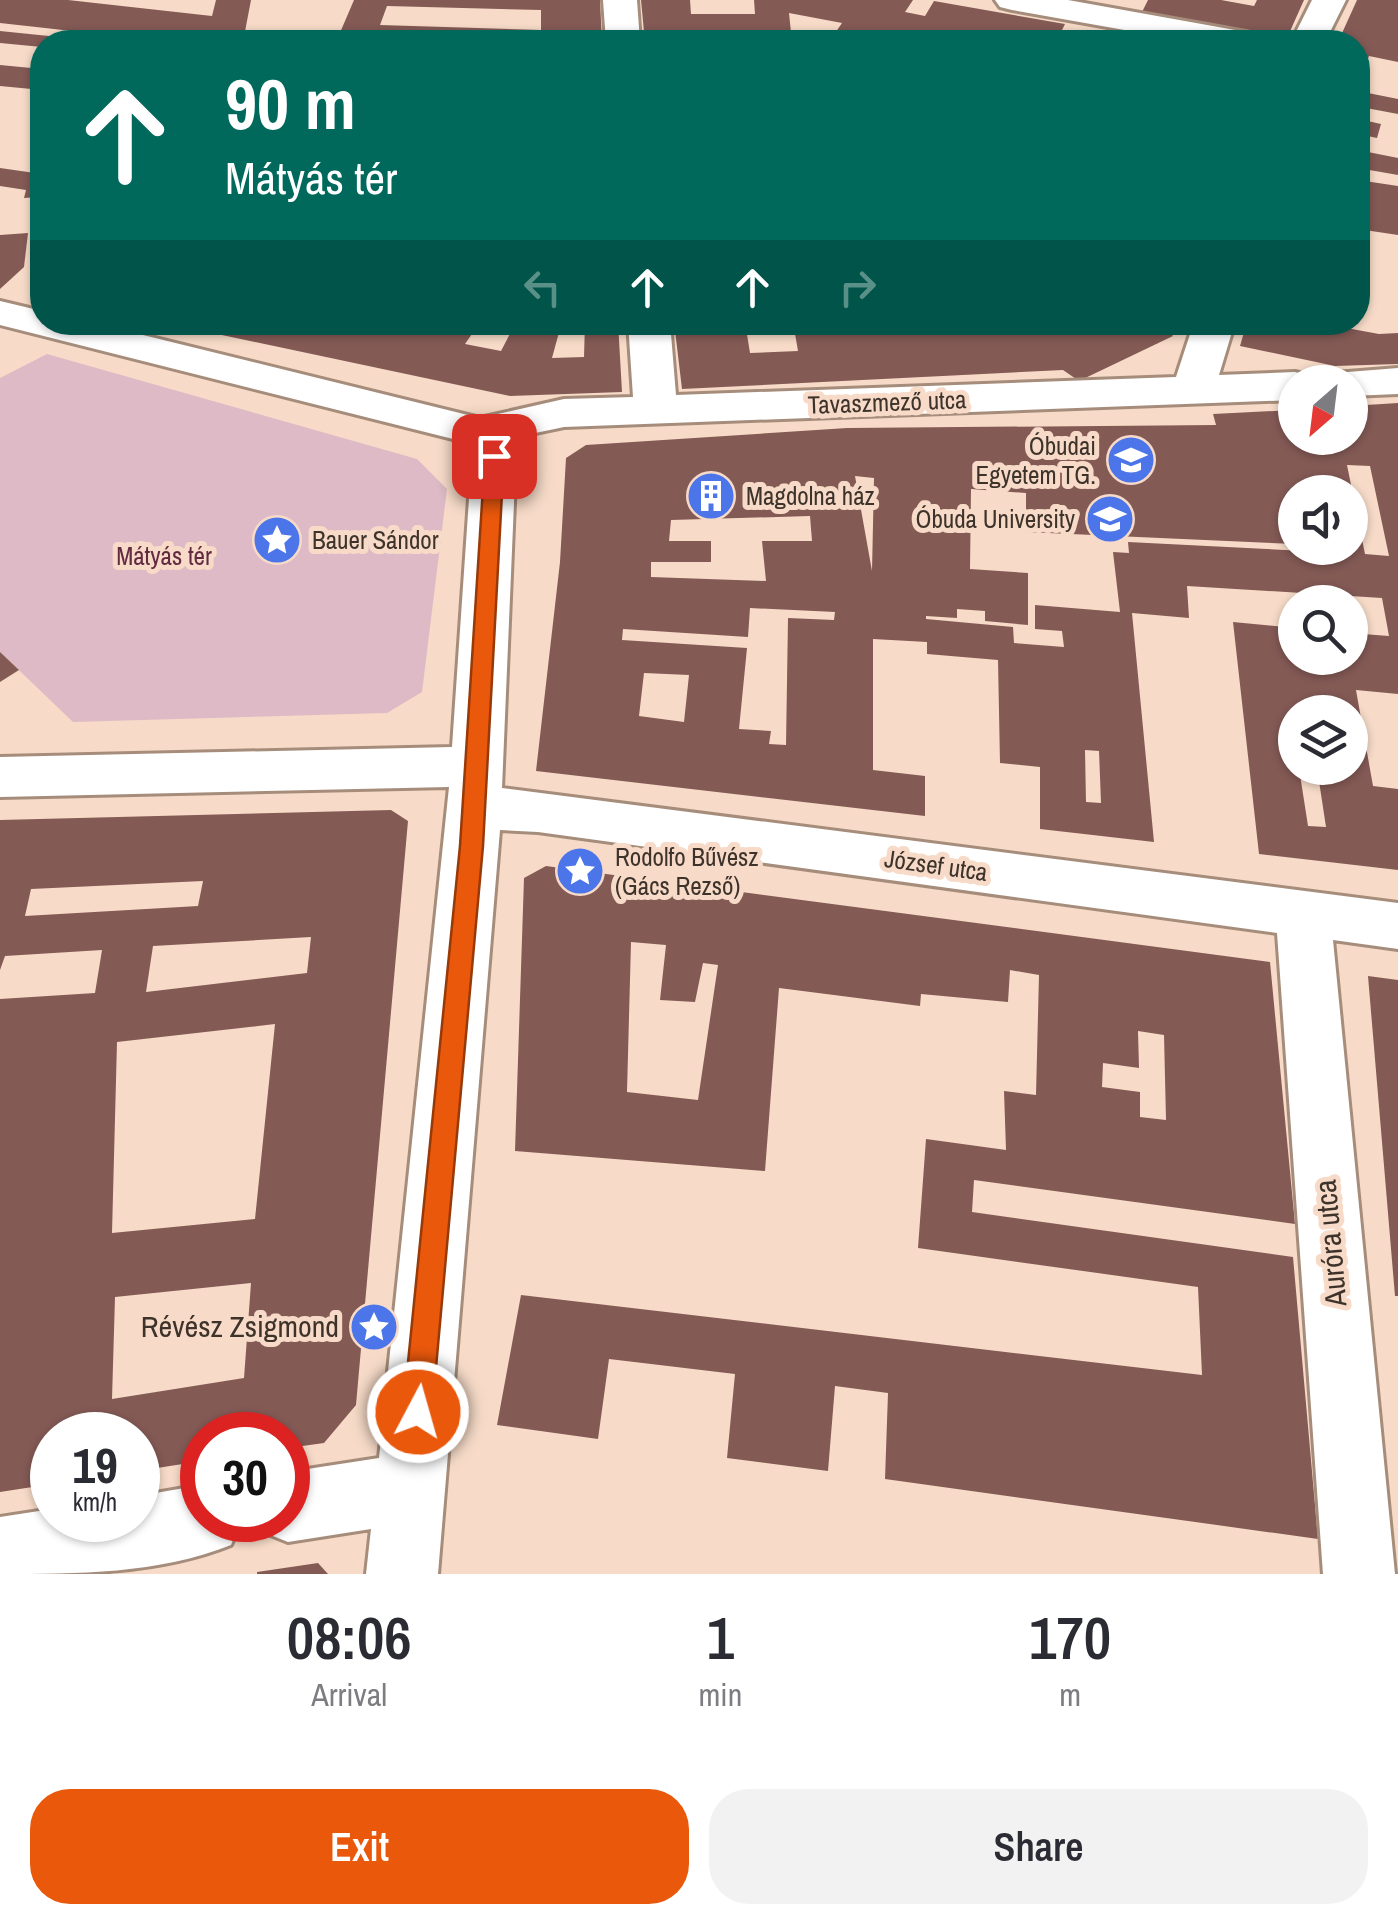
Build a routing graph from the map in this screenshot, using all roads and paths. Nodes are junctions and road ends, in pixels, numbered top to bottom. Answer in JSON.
{"nodes":[{"id":1,"x":620,"y":0,"type":"edge"},
{"id":2,"x":1012,"y":0,"type":"edge"},
{"id":3,"x":1329,"y":0,"type":"edge"},
{"id":4,"x":1121,"y":10,"type":"edge"},
{"id":5,"x":622,"y":30,"type":"edge"},
{"id":6,"x":1199,"y":30,"type":"edge"},
{"id":7,"x":1314,"y":30,"type":"edge"},
{"id":8,"x":0,"y":312,"type":"edge"},
{"id":9,"x":30,"y":319,"type":"edge"},
{"id":10,"x":92,"y":335,"type":"edge"},
{"id":11,"x":649,"y":335,"type":"edge"},
{"id":12,"x":1211,"y":335,"type":"edge"},
{"id":13,"x":1398,"y":381,"type":"edge"},
{"id":14,"x":1368,"y":382,"type":"edge"},
{"id":15,"x":1278,"y":387,"type":"edge"},
{"id":16,"x":1193,"y":391,"type":"junction"},
{"id":17,"x":656,"y":410,"type":"junction"},
{"id":18,"x":481,"y":432,"type":"junction"},
{"id":19,"x":0,"y":777,"type":"edge"},
{"id":20,"x":476,"y":787,"type":"junction"},
{"id":21,"x":1303,"y":912,"type":"junction"},
{"id":22,"x":1398,"y":926,"type":"edge"},
{"id":23,"x":410,"y":1488,"type":"junction"},
{"id":24,"x":310,"y":1504,"type":"edge"},
{"id":25,"x":180,"y":1524,"type":"edge"},
{"id":26,"x":0,"y":1553,"type":"edge"},
{"id":27,"x":402,"y":1574,"type":"edge"},
{"id":28,"x":1359,"y":1574,"type":"edge"}],
"edges":[{"from":1,"to":5,"type":"street"},
{"from":2,"to":4,"type":"street"},
{"from":3,"to":7,"type":"street"},
{"from":4,"to":6,"type":"street"},
{"from":8,"to":9,"type":"street"},
{"from":10,"to":18,"type":"street"},
{"from":11,"to":17,"type":"street"},
{"from":12,"to":16,"type":"street"},
{"from":13,"to":14,"type":"street"},
{"from":15,"to":16,"type":"street","name":"Tavaszmező utca"},
{"from":16,"to":17,"type":"street","name":"Tavaszmező utca"},
{"from":17,"to":18,"type":"street","name":"Tavaszmező utca"},
{"from":18,"to":20,"type":"street"},
{"from":19,"to":20,"type":"street"},
{"from":20,"to":21,"type":"street","name":"József utca"},
{"from":20,"to":23,"type":"street"},
{"from":21,"to":22,"type":"street","name":"József utca"},
{"from":21,"to":28,"type":"street","name":"Auróra utca"},
{"from":23,"to":24,"type":"street"},
{"from":23,"to":27,"type":"street"},
{"from":25,"to":26,"type":"street"}]}
